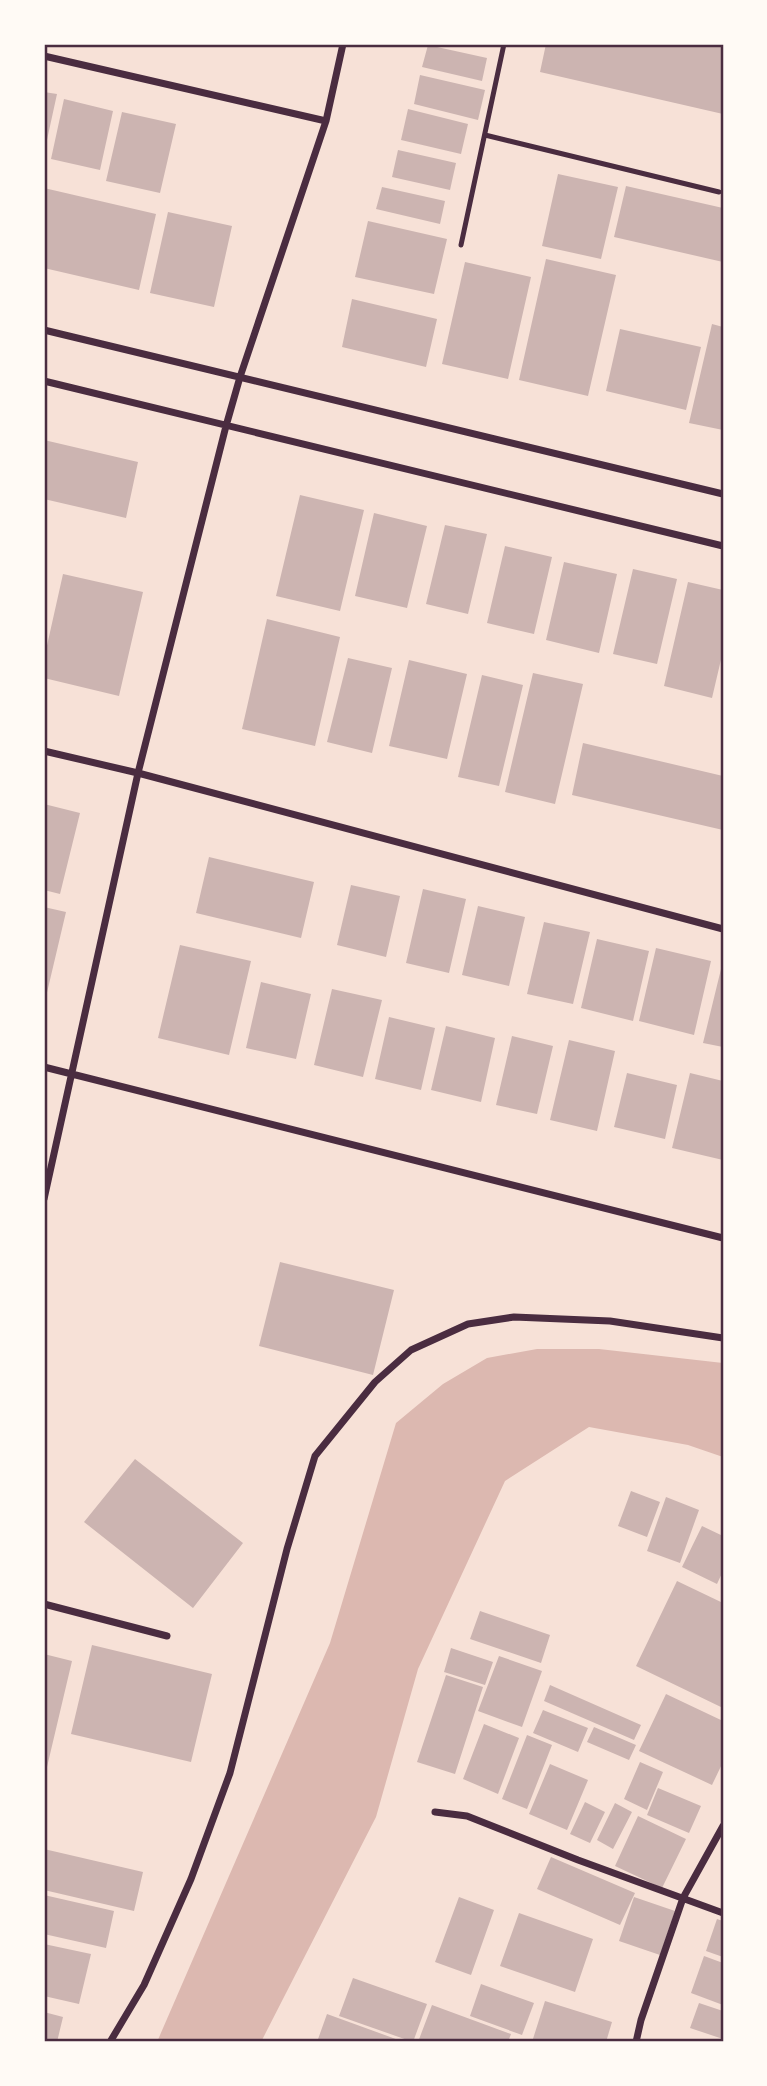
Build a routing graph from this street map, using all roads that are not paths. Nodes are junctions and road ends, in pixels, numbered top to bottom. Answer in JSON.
{"nodes":[{"id":1,"x":343,"y":44,"type":"edge"},
{"id":2,"x":504,"y":44,"type":"edge"},
{"id":3,"x":44,"y":56,"type":"edge"},
{"id":4,"x":326,"y":121,"type":"junction"},
{"id":5,"x":485,"y":135,"type":"junction"},
{"id":6,"x":719,"y":192,"type":"dead end"},
{"id":7,"x":461,"y":245,"type":"dead end"},
{"id":8,"x":44,"y":330,"type":"edge"},
{"id":9,"x":240,"y":377,"type":"junction"},
{"id":10,"x":44,"y":381,"type":"edge"},
{"id":11,"x":226,"y":426,"type":"junction"},
{"id":12,"x":723,"y":494,"type":"edge"},
{"id":13,"x":723,"y":546,"type":"edge"},
{"id":14,"x":44,"y":751,"type":"edge"},
{"id":15,"x":138,"y":773,"type":"junction"},
{"id":16,"x":723,"y":929,"type":"edge"},
{"id":17,"x":44,"y":1066,"type":"edge"},
{"id":18,"x":70,"y":1073,"type":"junction"},
{"id":19,"x":44,"y":1199,"type":"edge"},
{"id":20,"x":723,"y":1238,"type":"edge"},
{"id":21,"x":723,"y":1338,"type":"edge"},
{"id":22,"x":44,"y":1604,"type":"edge"},
{"id":23,"x":167,"y":1636,"type":"dead end"},
{"id":24,"x":435,"y":1812,"type":"dead end"},
{"id":25,"x":723,"y":1826,"type":"edge"},
{"id":26,"x":683,"y":1898,"type":"junction"},
{"id":27,"x":723,"y":1913,"type":"edge"},
{"id":28,"x":110,"y":2042,"type":"edge"},
{"id":29,"x":636,"y":2042,"type":"edge"}],
"edges":[{"from":1,"to":4,"type":"street"},
{"from":2,"to":5,"type":"lane"},
{"from":3,"to":4,"type":"street"},
{"from":4,"to":9,"type":"street"},
{"from":5,"to":6,"type":"lane"},
{"from":5,"to":7,"type":"lane"},
{"from":8,"to":9,"type":"street"},
{"from":9,"to":11,"type":"street"},
{"from":9,"to":12,"type":"street"},
{"from":10,"to":11,"type":"street"},
{"from":11,"to":13,"type":"street"},
{"from":11,"to":15,"type":"street"},
{"from":14,"to":15,"type":"street"},
{"from":15,"to":16,"type":"street"},
{"from":15,"to":18,"type":"street"},
{"from":17,"to":18,"type":"street"},
{"from":18,"to":19,"type":"street"},
{"from":18,"to":20,"type":"street"},
{"from":21,"to":28,"type":"street"},
{"from":22,"to":23,"type":"street"},
{"from":24,"to":26,"type":"street"},
{"from":25,"to":26,"type":"street"},
{"from":26,"to":27,"type":"street"},
{"from":26,"to":29,"type":"street"}]}
